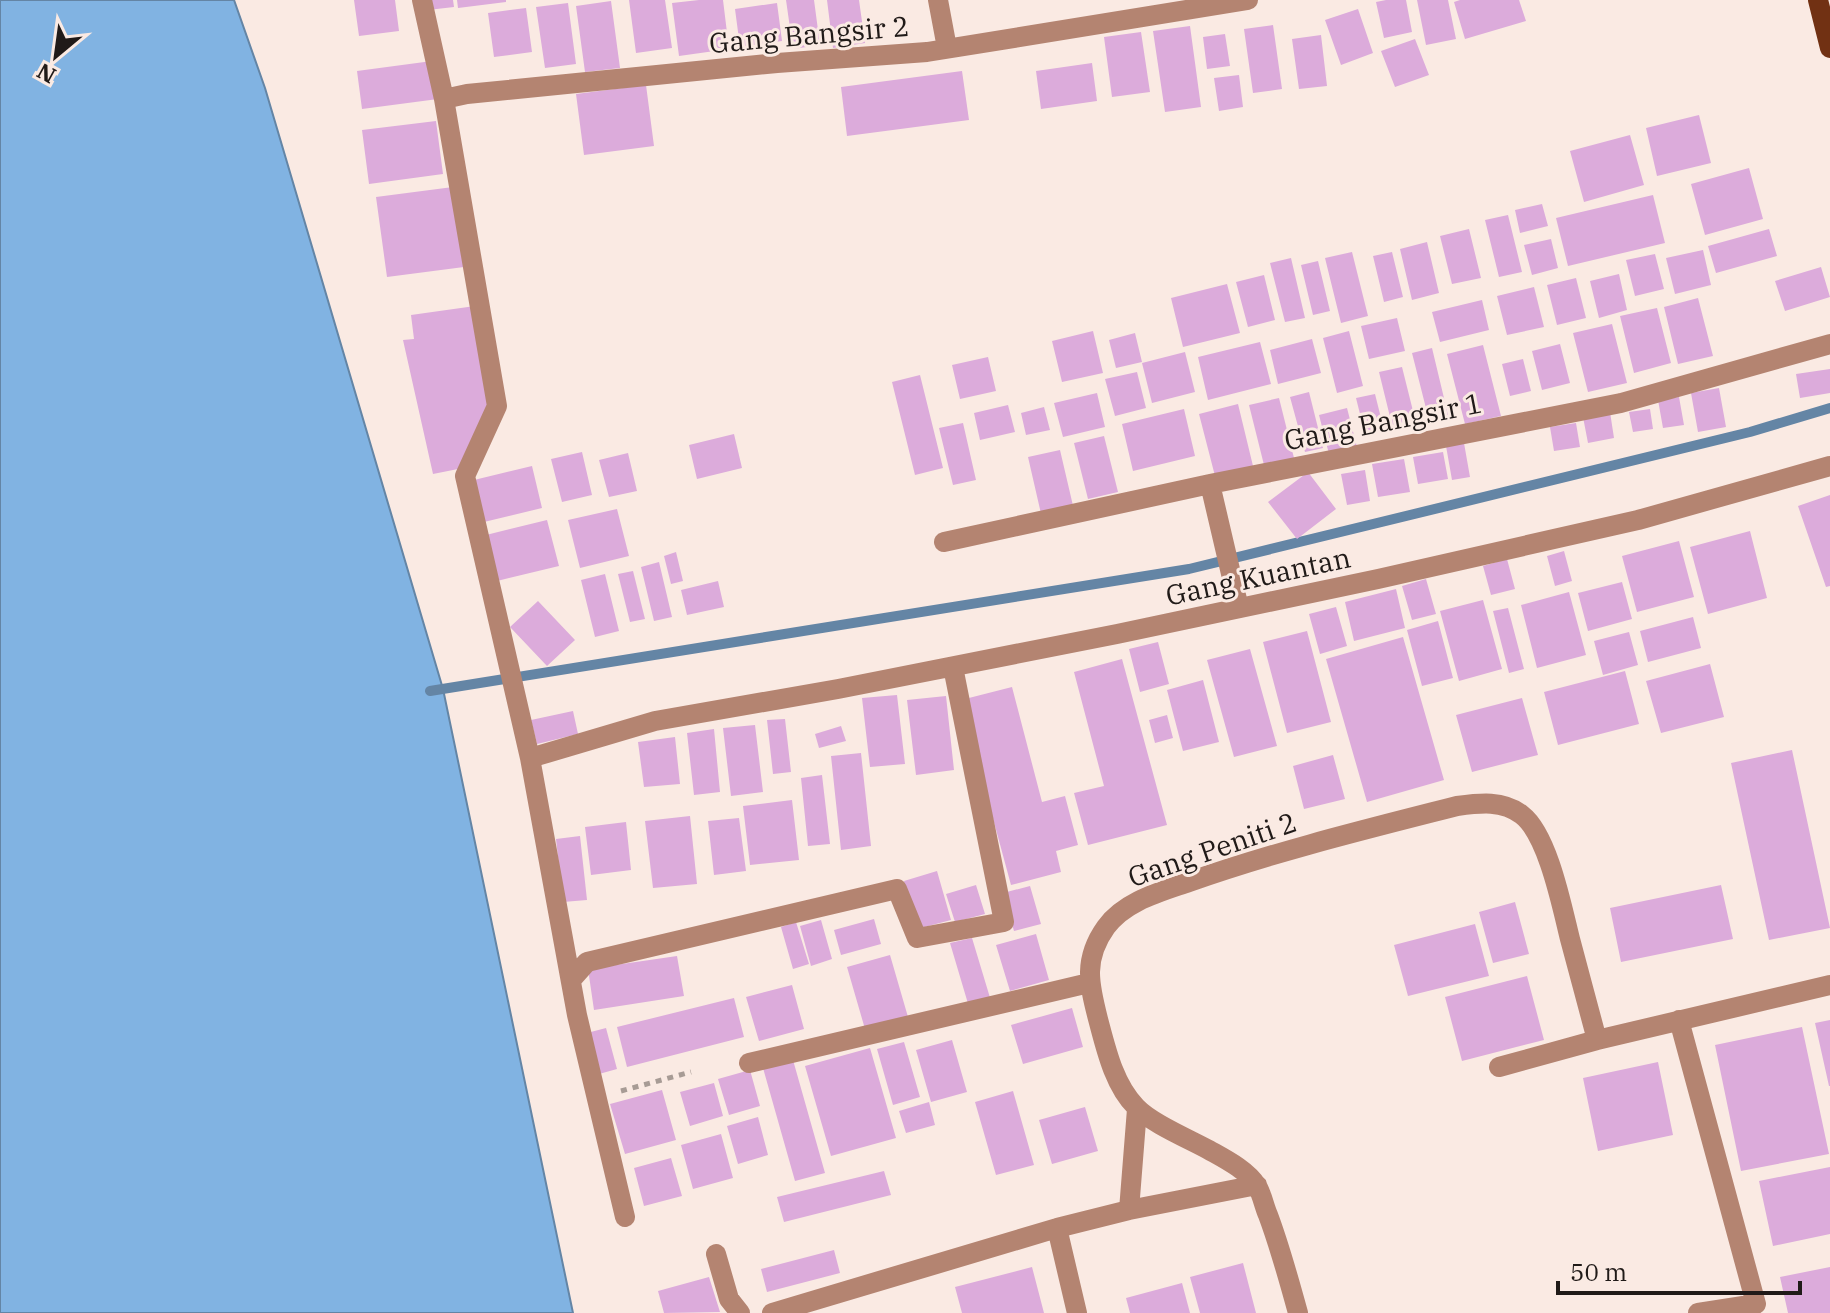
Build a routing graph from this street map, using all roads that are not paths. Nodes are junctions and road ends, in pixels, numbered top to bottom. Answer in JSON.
{"nodes":[{"id":1,"x":422,"y":0,"type":"edge"},
{"id":2,"x":938,"y":0,"type":"edge"},
{"id":3,"x":1248,"y":0,"type":"edge"},
{"id":4,"x":1818,"y":0,"type":"edge"},
{"id":5,"x":947,"y":48,"type":"junction"},
{"id":6,"x":1830,"y":48,"type":"edge"},
{"id":7,"x":444,"y":99,"type":"junction"},
{"id":8,"x":1830,"y":344,"type":"edge"},
{"id":9,"x":1830,"y":466,"type":"edge"},
{"id":10,"x":1212,"y":494,"type":"junction"},
{"id":11,"x":944,"y":542,"type":"dead end"},
{"id":12,"x":1239,"y":608,"type":"junction"},
{"id":13,"x":953,"y":667,"type":"junction"},
{"id":14,"x":530,"y":758,"type":"junction"},
{"id":15,"x":571,"y":980,"type":"junction"},
{"id":16,"x":1089,"y":983,"type":"junction"},
{"id":17,"x":1830,"y":985,"type":"edge"},
{"id":18,"x":1679,"y":1020,"type":"junction"},
{"id":19,"x":1597,"y":1040,"type":"junction"},
{"id":20,"x":749,"y":1063,"type":"dead end"},
{"id":21,"x":1499,"y":1067,"type":"dead end"},
{"id":22,"x":1137,"y":1109,"type":"junction"},
{"id":23,"x":1257,"y":1185,"type":"junction"},
{"id":24,"x":1129,"y":1210,"type":"junction"},
{"id":25,"x":625,"y":1217,"type":"dead end"},
{"id":26,"x":1057,"y":1228,"type":"junction"},
{"id":27,"x":716,"y":1254,"type":"dead end"},
{"id":28,"x":1757,"y":1308,"type":"edge"},
{"id":29,"x":740,"y":1313,"type":"edge"},
{"id":30,"x":772,"y":1313,"type":"edge"},
{"id":31,"x":1077,"y":1313,"type":"edge"},
{"id":32,"x":1298,"y":1313,"type":"edge"},
{"id":33,"x":1698,"y":1313,"type":"edge"}],
"edges":[{"from":1,"to":7,"type":"street"},
{"from":2,"to":5,"type":"street"},
{"from":3,"to":5,"type":"street","name":"Gang Bangsir 2"},
{"from":4,"to":6,"type":"main road"},
{"from":5,"to":7,"type":"street","name":"Gang Bangsir 2"},
{"from":7,"to":14,"type":"street"},
{"from":8,"to":10,"type":"street","name":"Gang Bangsir 1"},
{"from":9,"to":12,"type":"street","name":"Gang Kuantan"},
{"from":10,"to":11,"type":"street","name":"Gang Bangsir 1"},
{"from":10,"to":12,"type":"street"},
{"from":12,"to":13,"type":"street","name":"Gang Kuantan"},
{"from":13,"to":14,"type":"street","name":"Gang Kuantan"},
{"from":13,"to":15,"type":"street"},
{"from":14,"to":15,"type":"street"},
{"from":15,"to":25,"type":"street"},
{"from":16,"to":19,"type":"street","name":"Gang Peniti 2"},
{"from":16,"to":20,"type":"street"},
{"from":16,"to":22,"type":"street","name":"Gang Peniti 2"},
{"from":17,"to":18,"type":"street"},
{"from":18,"to":19,"type":"street"},
{"from":18,"to":28,"type":"street"},
{"from":19,"to":21,"type":"street"},
{"from":22,"to":23,"type":"street","name":"Gang Peniti 2"},
{"from":22,"to":24,"type":"street"},
{"from":23,"to":24,"type":"street"},
{"from":23,"to":32,"type":"street"},
{"from":24,"to":26,"type":"street"},
{"from":26,"to":30,"type":"street"},
{"from":26,"to":31,"type":"street"},
{"from":27,"to":29,"type":"street"},
{"from":28,"to":33,"type":"street"}]}
